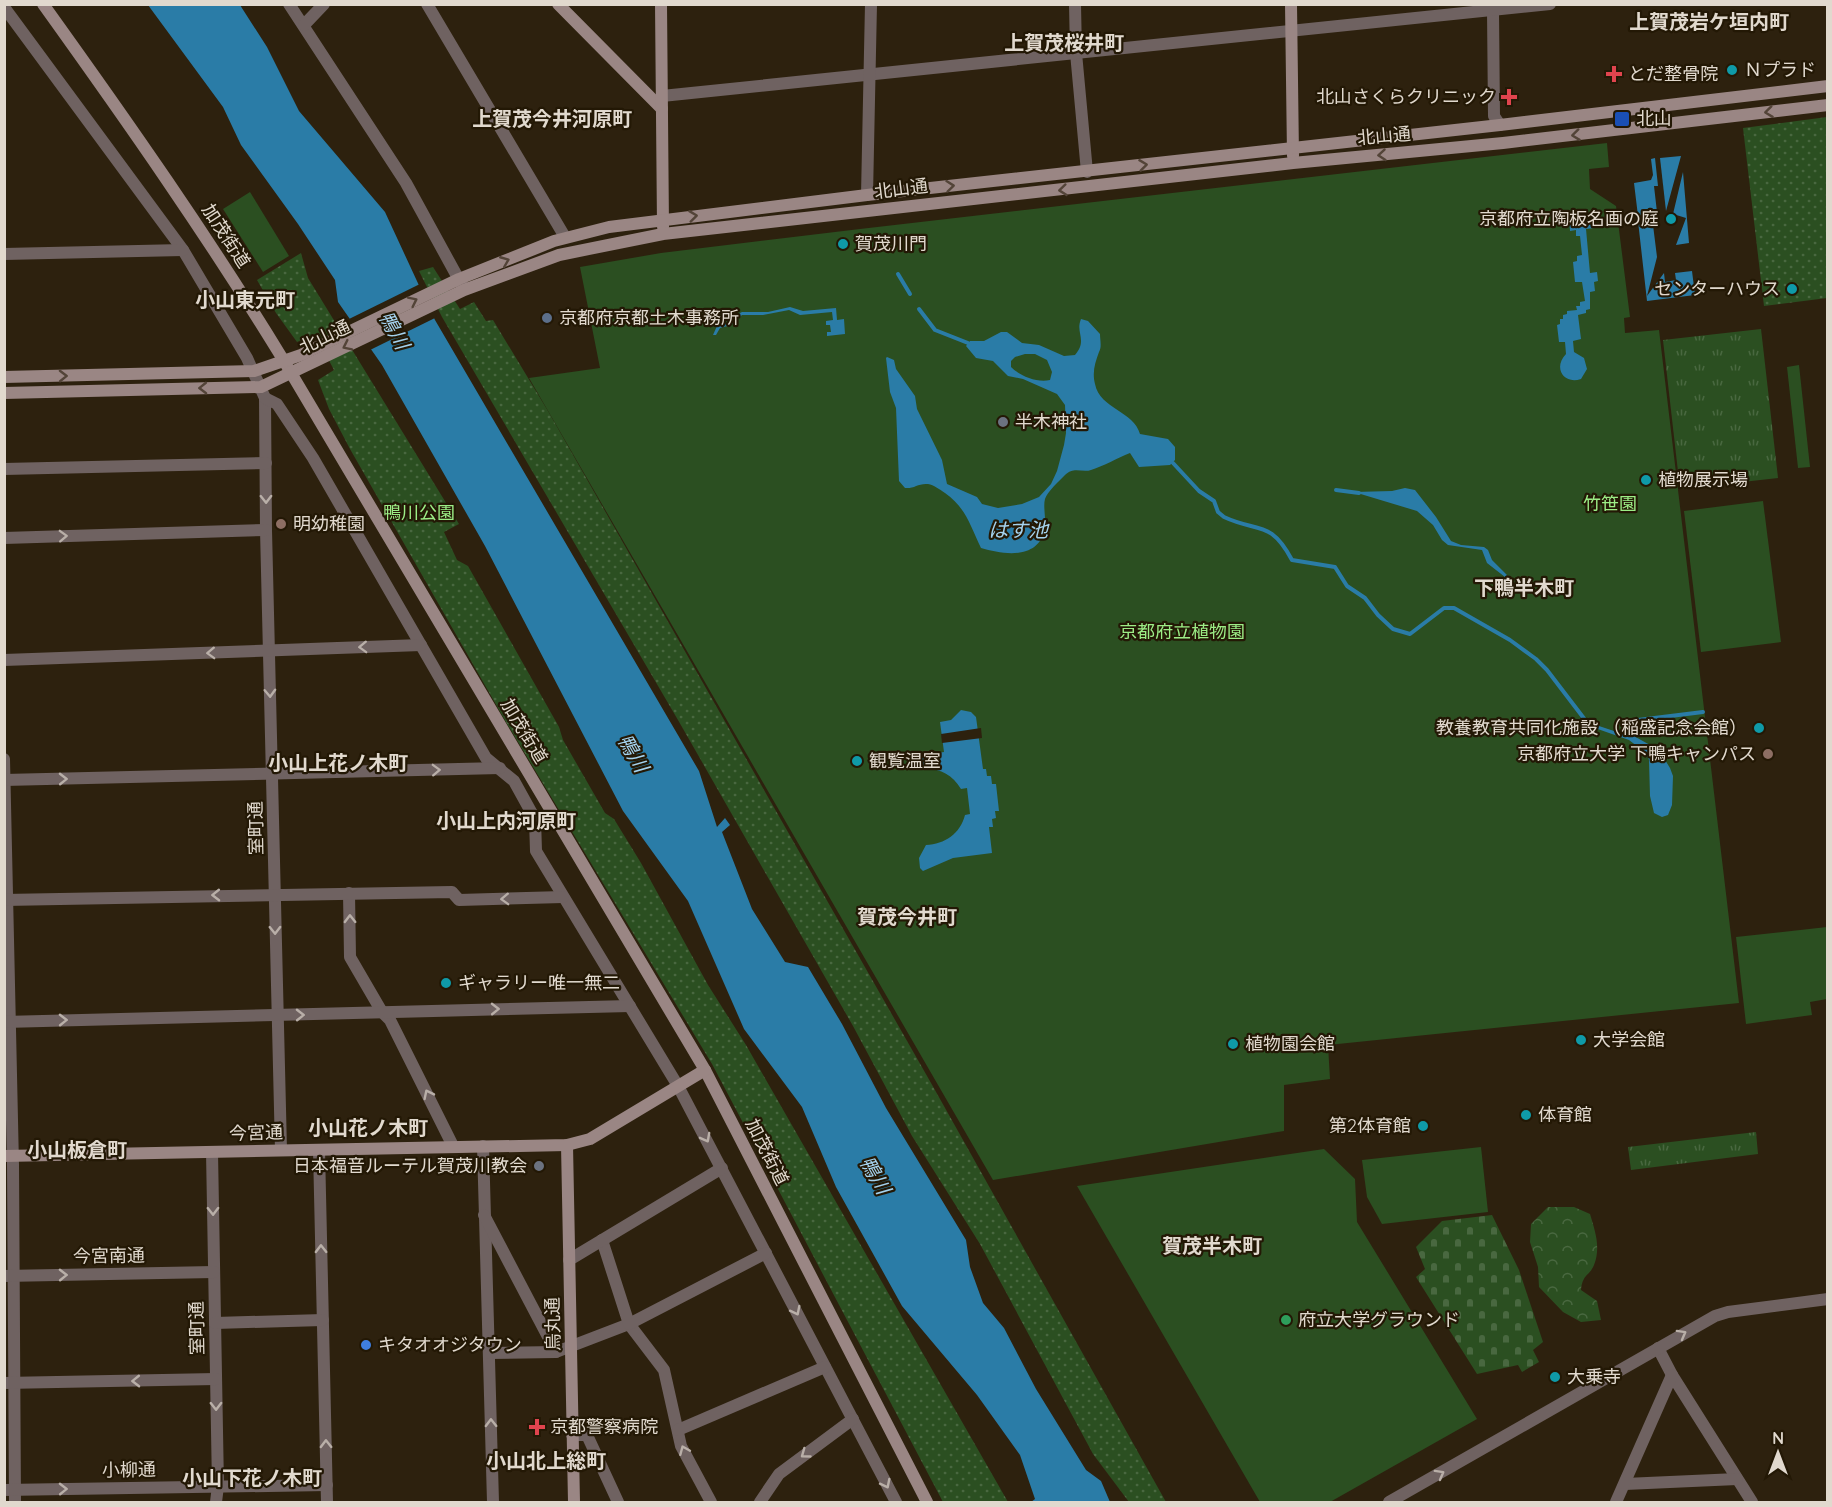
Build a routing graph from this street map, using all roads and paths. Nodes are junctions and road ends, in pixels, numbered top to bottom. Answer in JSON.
{"nodes":[{"id":1,"x":43,"y":4,"type":"edge"},
{"id":2,"x":289,"y":4,"type":"edge"},
{"id":3,"x":324,"y":4,"type":"edge"},
{"id":4,"x":427,"y":4,"type":"edge"},
{"id":5,"x":558,"y":4,"type":"edge"},
{"id":6,"x":661,"y":4,"type":"edge"},
{"id":7,"x":871,"y":4,"type":"edge"},
{"id":8,"x":1076,"y":4,"type":"edge"},
{"id":9,"x":1291,"y":4,"type":"edge"},
{"id":10,"x":1550,"y":4,"type":"edge"},
{"id":11,"x":4,"y":7,"type":"edge"},
{"id":12,"x":1493,"y":11,"type":"junction"},
{"id":13,"x":304,"y":25,"type":"junction"},
{"id":14,"x":1291,"y":31,"type":"junction"},
{"id":15,"x":1076,"y":53,"type":"junction"},
{"id":16,"x":871,"y":74,"type":"junction"},
{"id":17,"x":1827,"y":86,"type":"edge"},
{"id":18,"x":1689,"y":102,"type":"junction"},
{"id":19,"x":662,"y":103,"type":"junction"},
{"id":20,"x":1827,"y":105,"type":"edge"},
{"id":21,"x":1691,"y":121,"type":"junction"},
{"id":22,"x":1500,"y":125,"type":"junction"},
{"id":23,"x":1503,"y":143,"type":"junction"},
{"id":24,"x":1293,"y":148,"type":"junction"},
{"id":25,"x":1174,"y":161,"type":"junction"},
{"id":26,"x":1293,"y":163,"type":"junction"},
{"id":27,"x":1087,"y":172,"type":"junction"},
{"id":28,"x":1176,"y":177,"type":"junction"},
{"id":29,"x":981,"y":183,"type":"junction"},
{"id":30,"x":1088,"y":187,"type":"junction"},
{"id":31,"x":867,"y":195,"type":"junction"},
{"id":32,"x":982,"y":198,"type":"junction"},
{"id":33,"x":768,"y":207,"type":"junction"},
{"id":34,"x":867,"y":211,"type":"junction"},
{"id":35,"x":663,"y":220,"type":"junction"},
{"id":36,"x":769,"y":222,"type":"junction"},
{"id":37,"x":663,"y":234,"type":"junction"},
{"id":38,"x":565,"y":237,"type":"junction"},
{"id":39,"x":183,"y":249,"type":"junction"},
{"id":40,"x":4,"y":254,"type":"edge"},
{"id":41,"x":457,"y":286,"type":"junction"},
{"id":42,"x":307,"y":359,"type":"junction"},
{"id":43,"x":284,"y":361,"type":"junction"},
{"id":44,"x":254,"y":371,"type":"junction"},
{"id":45,"x":290,"y":373,"type":"junction"},
{"id":46,"x":120,"y":374,"type":"junction"},
{"id":47,"x":4,"y":377,"type":"edge"},
{"id":48,"x":120,"y":390,"type":"junction"},
{"id":49,"x":263,"y":392,"type":"junction"},
{"id":50,"x":4,"y":393,"type":"edge"},
{"id":51,"x":266,"y":463,"type":"junction"},
{"id":52,"x":4,"y":470,"type":"edge"},
{"id":53,"x":266,"y":530,"type":"junction"},
{"id":54,"x":4,"y":538,"type":"edge"},
{"id":55,"x":421,"y":645,"type":"junction"},
{"id":56,"x":269,"y":651,"type":"junction"},
{"id":57,"x":4,"y":660,"type":"edge"},
{"id":58,"x":4,"y":759,"type":"edge"},
{"id":59,"x":500,"y":768,"type":"junction"},
{"id":60,"x":273,"y":774,"type":"junction"},
{"id":61,"x":5,"y":780,"type":"edge"},
{"id":62,"x":349,"y":893,"type":"junction"},
{"id":63,"x":275,"y":894,"type":"junction"},
{"id":64,"x":563,"y":897,"type":"junction"},
{"id":65,"x":6,"y":900,"type":"edge"},
{"id":66,"x":630,"y":1006,"type":"junction"},
{"id":67,"x":382,"y":1012,"type":"junction"},
{"id":68,"x":277,"y":1016,"type":"junction"},
{"id":69,"x":8,"y":1022,"type":"edge"},
{"id":70,"x":705,"y":1070,"type":"junction"},
{"id":71,"x":678,"y":1086,"type":"junction"},
{"id":72,"x":567,"y":1145,"type":"junction"},
{"id":73,"x":453,"y":1146,"type":"junction"},
{"id":74,"x":483,"y":1146,"type":"junction"},
{"id":75,"x":281,"y":1150,"type":"junction"},
{"id":76,"x":319,"y":1150,"type":"junction"},
{"id":77,"x":212,"y":1152,"type":"junction"},
{"id":78,"x":9,"y":1156,"type":"edge"},
{"id":79,"x":722,"y":1168,"type":"junction"},
{"id":80,"x":484,"y":1215,"type":"junction"},
{"id":81,"x":602,"y":1240,"type":"junction"},
{"id":82,"x":766,"y":1253,"type":"junction"},
{"id":83,"x":569,"y":1260,"type":"junction"},
{"id":84,"x":214,"y":1272,"type":"junction"},
{"id":85,"x":9,"y":1276,"type":"edge"},
{"id":86,"x":1827,"y":1299,"type":"edge"},
{"id":87,"x":323,"y":1320,"type":"junction"},
{"id":88,"x":215,"y":1323,"type":"junction"},
{"id":89,"x":629,"y":1324,"type":"junction"},
{"id":90,"x":571,"y":1347,"type":"junction"},
{"id":91,"x":1658,"y":1348,"type":"junction"},
{"id":92,"x":556,"y":1352,"type":"junction"},
{"id":93,"x":489,"y":1353,"type":"junction"},
{"id":94,"x":825,"y":1367,"type":"junction"},
{"id":95,"x":1672,"y":1375,"type":"junction"},
{"id":96,"x":216,"y":1379,"type":"junction"},
{"id":97,"x":9,"y":1383,"type":"edge"},
{"id":98,"x":853,"y":1419,"type":"junction"},
{"id":99,"x":678,"y":1430,"type":"junction"},
{"id":100,"x":572,"y":1435,"type":"junction"},
{"id":101,"x":1737,"y":1479,"type":"junction"},
{"id":102,"x":1625,"y":1484,"type":"junction"},
{"id":103,"x":327,"y":1485,"type":"junction"},
{"id":104,"x":218,"y":1486,"type":"junction"},
{"id":105,"x":11,"y":1494,"type":"edge"},
{"id":106,"x":216,"y":1503,"type":"edge"},
{"id":107,"x":327,"y":1503,"type":"edge"},
{"id":108,"x":493,"y":1503,"type":"edge"},
{"id":109,"x":574,"y":1503,"type":"edge"},
{"id":110,"x":618,"y":1503,"type":"edge"},
{"id":111,"x":711,"y":1503,"type":"edge"},
{"id":112,"x":760,"y":1503,"type":"edge"},
{"id":113,"x":896,"y":1503,"type":"edge"},
{"id":114,"x":927,"y":1503,"type":"edge"},
{"id":115,"x":1389,"y":1503,"type":"edge"},
{"id":116,"x":1616,"y":1503,"type":"edge"},
{"id":117,"x":1752,"y":1503,"type":"edge"}],
"edges":[{"from":1,"to":43,"type":"street","name":"加茂街道"},
{"from":2,"to":13,"type":"street"},
{"from":3,"to":13,"type":"street"},
{"from":4,"to":38,"type":"street"},
{"from":5,"to":19,"type":"street"},
{"from":6,"to":19,"type":"street"},
{"from":7,"to":16,"type":"street"},
{"from":8,"to":15,"type":"street"},
{"from":9,"to":14,"type":"street"},
{"from":10,"to":12,"type":"street"},
{"from":11,"to":39,"type":"street"},
{"from":12,"to":14,"type":"street"},
{"from":12,"to":22,"type":"street"},
{"from":13,"to":41,"type":"street"},
{"from":14,"to":15,"type":"street"},
{"from":14,"to":24,"type":"street"},
{"from":15,"to":16,"type":"street"},
{"from":15,"to":27,"type":"street"},
{"from":16,"to":19,"type":"street"},
{"from":16,"to":31,"type":"street"},
{"from":17,"to":18,"type":"street","name":"北山通"},
{"from":18,"to":21,"type":"street"},
{"from":18,"to":22,"type":"street","name":"北山通"},
{"from":19,"to":35,"type":"street"},
{"from":20,"to":21,"type":"street","name":"北山通","one_way":true},
{"from":21,"to":23,"type":"street","name":"北山通","one_way":true},
{"from":22,"to":23,"type":"street"},
{"from":22,"to":24,"type":"street","name":"北山通"},
{"from":23,"to":26,"type":"street","name":"北山通","one_way":true},
{"from":24,"to":25,"type":"street","name":"北山通"},
{"from":24,"to":26,"type":"street"},
{"from":27,"to":25,"type":"street","name":"北山通","one_way":true},
{"from":25,"to":28,"type":"street"},
{"from":26,"to":28,"type":"street","name":"北山通"},
{"from":27,"to":29,"type":"street","name":"北山通"},
{"from":27,"to":30,"type":"street"},
{"from":28,"to":30,"type":"street","name":"北山通"},
{"from":31,"to":29,"type":"street","name":"北山通","one_way":true},
{"from":29,"to":32,"type":"street"},
{"from":30,"to":32,"type":"street","name":"北山通","one_way":true},
{"from":31,"to":33,"type":"street","name":"北山通"},
{"from":31,"to":34,"type":"street"},
{"from":32,"to":34,"type":"street","name":"北山通"},
{"from":35,"to":33,"type":"street","name":"北山通","one_way":true},
{"from":33,"to":36,"type":"street"},
{"from":34,"to":36,"type":"street","name":"北山通"},
{"from":35,"to":37,"type":"street"},
{"from":35,"to":38,"type":"street","name":"北山通"},
{"from":36,"to":37,"type":"street","name":"北山通"},
{"from":37,"to":41,"type":"street","name":"北山通"},
{"from":41,"to":38,"type":"street","name":"北山通","one_way":true},
{"from":39,"to":40,"type":"street"},
{"from":39,"to":44,"type":"street"},
{"from":41,"to":42,"type":"street","name":"北山通"},
{"from":42,"to":43,"type":"street","name":"北山通"},
{"from":42,"to":45,"type":"street","name":"北山通"},
{"from":43,"to":44,"type":"street","name":"北山通"},
{"from":43,"to":45,"type":"street","name":"加茂街道"},
{"from":44,"to":46,"type":"street","name":"北山通"},
{"from":44,"to":49,"type":"street"},
{"from":45,"to":49,"type":"street","name":"北山通"},
{"from":45,"to":70,"type":"street","name":"加茂街道"},
{"from":47,"to":46,"type":"street","name":"北山通","one_way":true},
{"from":46,"to":48,"type":"street"},
{"from":49,"to":48,"type":"street","name":"北山通","one_way":true},
{"from":48,"to":50,"type":"street","name":"北山通"},
{"from":49,"to":51,"type":"street","name":"室町通"},
{"from":49,"to":55,"type":"street"},
{"from":51,"to":52,"type":"street"},
{"from":51,"to":53,"type":"street","name":"室町通","one_way":true},
{"from":54,"to":53,"type":"street","one_way":true},
{"from":53,"to":56,"type":"street","name":"室町通"},
{"from":55,"to":56,"type":"street","one_way":true},
{"from":55,"to":59,"type":"street"},
{"from":56,"to":57,"type":"street","one_way":true},
{"from":56,"to":60,"type":"street","name":"室町通","one_way":true},
{"from":58,"to":61,"type":"street"},
{"from":60,"to":59,"type":"street","one_way":true},
{"from":59,"to":64,"type":"street"},
{"from":61,"to":60,"type":"street","one_way":true},
{"from":60,"to":63,"type":"street","name":"室町通"},
{"from":61,"to":65,"type":"street"},
{"from":62,"to":63,"type":"street"},
{"from":64,"to":62,"type":"street","one_way":true},
{"from":67,"to":62,"type":"street","one_way":true},
{"from":63,"to":65,"type":"street","one_way":true},
{"from":63,"to":68,"type":"street","name":"室町通","one_way":true},
{"from":64,"to":66,"type":"street"},
{"from":65,"to":69,"type":"street"},
{"from":67,"to":66,"type":"street","one_way":true},
{"from":66,"to":71,"type":"street"},
{"from":68,"to":67,"type":"street","one_way":true},
{"from":73,"to":67,"type":"street","one_way":true},
{"from":69,"to":68,"type":"street","one_way":true},
{"from":68,"to":75,"type":"street","name":"室町通"},
{"from":69,"to":78,"type":"street"},
{"from":70,"to":71,"type":"street","name":"今宮通"},
{"from":70,"to":114,"type":"street","name":"加茂街道"},
{"from":71,"to":72,"type":"street","name":"今宮通"},
{"from":71,"to":79,"type":"street","one_way":true},
{"from":72,"to":74,"type":"street","name":"今宮通"},
{"from":72,"to":83,"type":"street","name":"烏丸通"},
{"from":73,"to":74,"type":"street","name":"今宮通"},
{"from":73,"to":76,"type":"street","name":"今宮通"},
{"from":74,"to":80,"type":"street"},
{"from":75,"to":76,"type":"street","name":"今宮通"},
{"from":75,"to":77,"type":"street","name":"今宮通"},
{"from":87,"to":76,"type":"street","one_way":true},
{"from":77,"to":78,"type":"street","name":"今宮通"},
{"from":77,"to":84,"type":"street","name":"室町通","one_way":true},
{"from":78,"to":85,"type":"street"},
{"from":79,"to":81,"type":"street"},
{"from":79,"to":82,"type":"street"},
{"from":80,"to":92,"type":"street"},
{"from":80,"to":93,"type":"street"},
{"from":81,"to":83,"type":"street"},
{"from":81,"to":89,"type":"street"},
{"from":82,"to":89,"type":"street"},
{"from":82,"to":94,"type":"street","one_way":true},
{"from":83,"to":90,"type":"street","name":"烏丸通"},
{"from":85,"to":84,"type":"street","name":"今宮南通","one_way":true},
{"from":84,"to":88,"type":"street","name":"室町通"},
{"from":85,"to":97,"type":"street"},
{"from":91,"to":86,"type":"street","one_way":true},
{"from":87,"to":88,"type":"street"},
{"from":103,"to":87,"type":"street","one_way":true},
{"from":88,"to":96,"type":"street","name":"室町通"},
{"from":89,"to":90,"type":"street"},
{"from":89,"to":99,"type":"street"},
{"from":90,"to":92,"type":"street"},
{"from":90,"to":100,"type":"street","name":"烏丸通"},
{"from":91,"to":95,"type":"street"},
{"from":115,"to":91,"type":"street","one_way":true},
{"from":92,"to":93,"type":"street"},
{"from":108,"to":93,"type":"street","one_way":true},
{"from":94,"to":98,"type":"street"},
{"from":94,"to":99,"type":"street"},
{"from":95,"to":101,"type":"street"},
{"from":95,"to":102,"type":"street"},
{"from":96,"to":97,"type":"street","one_way":true},
{"from":96,"to":104,"type":"street","name":"室町通","one_way":true},
{"from":97,"to":105,"type":"street"},
{"from":98,"to":112,"type":"street","one_way":true},
{"from":98,"to":113,"type":"street","one_way":true},
{"from":111,"to":99,"type":"street","one_way":true},
{"from":100,"to":109,"type":"street","name":"烏丸通"},
{"from":100,"to":110,"type":"street"},
{"from":101,"to":102,"type":"street"},
{"from":101,"to":117,"type":"street"},
{"from":102,"to":116,"type":"street"},
{"from":103,"to":104,"type":"street","name":"小柳通"},
{"from":103,"to":107,"type":"street"},
{"from":105,"to":104,"type":"street","name":"小柳通","one_way":true},
{"from":104,"to":106,"type":"street","name":"室町通"}]}
